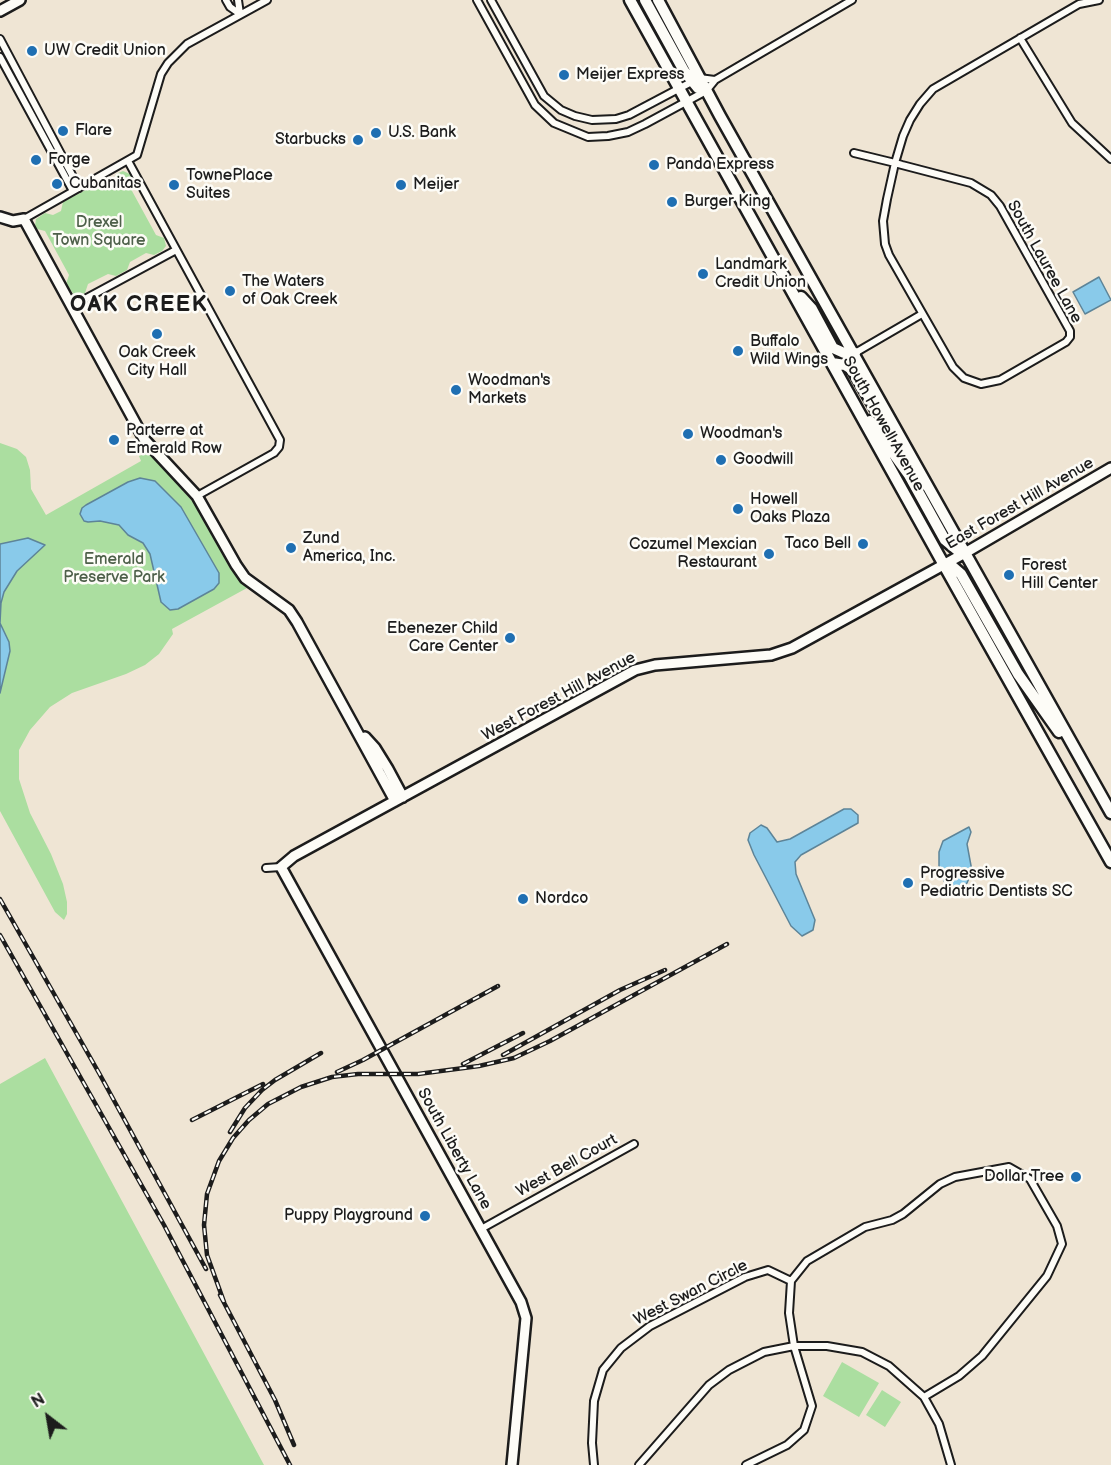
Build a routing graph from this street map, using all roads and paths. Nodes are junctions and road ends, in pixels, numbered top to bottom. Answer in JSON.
{"nodes":[{"id":1,"x":20,"y":0,"type":"edge"},
{"id":2,"x":226,"y":0,"type":"edge"},
{"id":3,"x":238,"y":0,"type":"edge"},
{"id":4,"x":267,"y":0,"type":"edge"},
{"id":5,"x":477,"y":0,"type":"edge"},
{"id":6,"x":491,"y":0,"type":"edge"},
{"id":7,"x":630,"y":0,"type":"edge"},
{"id":8,"x":645,"y":0,"type":"edge"},
{"id":9,"x":658,"y":0,"type":"edge"},
{"id":10,"x":852,"y":0,"type":"edge"},
{"id":11,"x":1099,"y":0,"type":"edge"},
{"id":12,"x":0,"y":11,"type":"edge"},
{"id":13,"x":240,"y":14,"type":"junction"},
{"id":14,"x":1020,"y":38,"type":"junction"},
{"id":15,"x":0,"y":39,"type":"edge"},
{"id":16,"x":0,"y":57,"type":"edge"},
{"id":17,"x":695,"y":80,"type":"junction"},
{"id":18,"x":715,"y":80,"type":"junction"},
{"id":19,"x":679,"y":89,"type":"junction"},
{"id":20,"x":706,"y":91,"type":"junction"},
{"id":21,"x":687,"y":102,"type":"junction"},
{"id":22,"x":855,"y":153,"type":"dead end"},
{"id":23,"x":1111,"y":159,"type":"edge"},
{"id":24,"x":128,"y":161,"type":"junction"},
{"id":25,"x":895,"y":163,"type":"junction"},
{"id":26,"x":76,"y":189,"type":"junction"},
{"id":27,"x":0,"y":217,"type":"edge"},
{"id":28,"x":24,"y":219,"type":"junction"},
{"id":29,"x":176,"y":250,"type":"junction"},
{"id":30,"x":786,"y":281,"type":"junction"},
{"id":31,"x":72,"y":306,"type":"junction"},
{"id":32,"x":922,"y":314,"type":"junction"},
{"id":33,"x":855,"y":353,"type":"junction"},
{"id":34,"x":832,"y":363,"type":"junction"},
{"id":35,"x":849,"y":394,"type":"junction"},
{"id":36,"x":910,"y":456,"type":"junction"},
{"id":37,"x":1111,"y":468,"type":"edge"},
{"id":38,"x":197,"y":496,"type":"junction"},
{"id":39,"x":965,"y":553,"type":"junction"},
{"id":40,"x":944,"y":565,"type":"junction"},
{"id":41,"x":1083,"y":763,"type":"junction"},
{"id":42,"x":399,"y":799,"type":"junction"},
{"id":43,"x":1111,"y":813,"type":"edge"},
{"id":44,"x":1111,"y":862,"type":"edge"},
{"id":45,"x":282,"y":867,"type":"junction"},
{"id":46,"x":266,"y":868,"type":"dead end"},
{"id":47,"x":634,"y":1144,"type":"dead end"},
{"id":48,"x":481,"y":1229,"type":"junction"},
{"id":49,"x":791,"y":1281,"type":"junction"},
{"id":50,"x":794,"y":1346,"type":"junction"},
{"id":51,"x":924,"y":1397,"type":"junction"},
{"id":52,"x":512,"y":1465,"type":"edge"},
{"id":53,"x":594,"y":1465,"type":"edge"},
{"id":54,"x":639,"y":1465,"type":"edge"},
{"id":55,"x":746,"y":1465,"type":"edge"},
{"id":56,"x":951,"y":1465,"type":"edge"}],
"edges":[{"from":1,"to":12,"type":"street"},
{"from":2,"to":13,"type":"street"},
{"from":3,"to":13,"type":"street"},
{"from":4,"to":13,"type":"street"},
{"from":5,"to":21,"type":"street"},
{"from":6,"to":19,"type":"street"},
{"from":7,"to":19,"type":"main road","name":"South Howell Avenue"},
{"from":8,"to":17,"type":"main road"},
{"from":9,"to":17,"type":"main road"},
{"from":10,"to":18,"type":"street"},
{"from":11,"to":14,"type":"street"},
{"from":13,"to":24,"type":"street"},
{"from":14,"to":23,"type":"street"},
{"from":14,"to":25,"type":"street"},
{"from":15,"to":26,"type":"street"},
{"from":16,"to":26,"type":"street"},
{"from":17,"to":18,"type":"street"},
{"from":17,"to":19,"type":"street"},
{"from":17,"to":20,"type":"main road"},
{"from":18,"to":20,"type":"street"},
{"from":19,"to":21,"type":"main road","name":"South Howell Avenue"},
{"from":20,"to":21,"type":"street"},
{"from":20,"to":33,"type":"main road","name":"South Howell Avenue"},
{"from":21,"to":30,"type":"main road","name":"South Howell Avenue"},
{"from":22,"to":25,"type":"street","name":"South Lauree Lane"},
{"from":24,"to":26,"type":"street"},
{"from":24,"to":29,"type":"street"},
{"from":25,"to":32,"type":"street"},
{"from":25,"to":32,"type":"street","name":"South Lauree Lane"},
{"from":26,"to":28,"type":"street"},
{"from":27,"to":28,"type":"street"},
{"from":28,"to":31,"type":"street"},
{"from":29,"to":31,"type":"street"},
{"from":29,"to":38,"type":"street"},
{"from":30,"to":33,"type":"main road"},
{"from":30,"to":34,"type":"main road","name":"South Howell Avenue"},
{"from":31,"to":38,"type":"street"},
{"from":32,"to":33,"type":"street"},
{"from":33,"to":36,"type":"main road","name":"South Howell Avenue"},
{"from":34,"to":35,"type":"main road","name":"South Howell Avenue"},
{"from":34,"to":36,"type":"main road"},
{"from":35,"to":39,"type":"main road"},
{"from":35,"to":40,"type":"main road","name":"South Howell Avenue"},
{"from":36,"to":39,"type":"main road","name":"South Howell Avenue"},
{"from":37,"to":39,"type":"street","name":"East Forest Hill Avenue"},
{"from":38,"to":42,"type":"street"},
{"from":39,"to":40,"type":"street","name":"East Forest Hill Avenue"},
{"from":39,"to":41,"type":"main road","name":"South Howell Avenue"},
{"from":40,"to":41,"type":"main road"},
{"from":40,"to":42,"type":"street","name":"West Forest Hill Avenue"},
{"from":40,"to":44,"type":"main road","name":"South Howell Avenue"},
{"from":41,"to":43,"type":"main road","name":"South Howell Avenue"},
{"from":42,"to":45,"type":"street","name":"West Forest Hill Avenue"},
{"from":45,"to":46,"type":"street"},
{"from":45,"to":48,"type":"street","name":"South Liberty Lane"},
{"from":47,"to":48,"type":"street","name":"West Bell Court"},
{"from":48,"to":52,"type":"street","name":"South Liberty Lane"},
{"from":49,"to":50,"type":"street"},
{"from":49,"to":51,"type":"street"},
{"from":49,"to":53,"type":"street","name":"West Swan Circle"},
{"from":50,"to":51,"type":"street"},
{"from":50,"to":54,"type":"street"},
{"from":50,"to":55,"type":"street"},
{"from":51,"to":56,"type":"street"}]}
